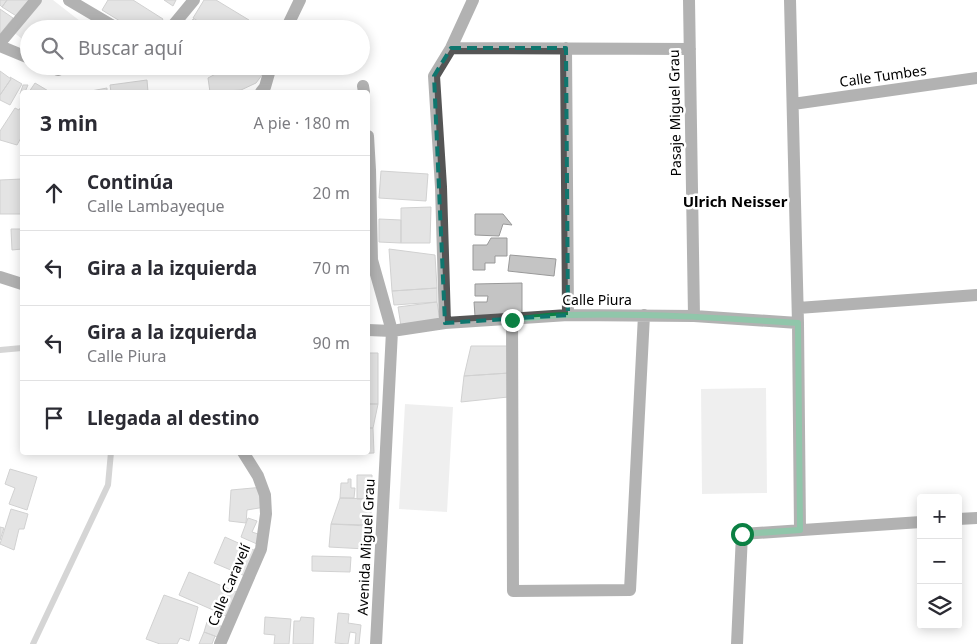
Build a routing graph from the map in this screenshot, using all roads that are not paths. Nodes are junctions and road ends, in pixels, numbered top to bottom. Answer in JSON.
{"nodes":[{"id":1,"x":36,"y":0,"type":"edge"},
{"id":2,"x":69,"y":0,"type":"edge"},
{"id":3,"x":194,"y":0,"type":"edge"},
{"id":4,"x":300,"y":0,"type":"edge"},
{"id":5,"x":474,"y":0,"type":"edge"},
{"id":6,"x":689,"y":0,"type":"edge"},
{"id":7,"x":790,"y":0,"type":"edge"},
{"id":8,"x":103,"y":20,"type":"edge"},
{"id":9,"x":177,"y":20,"type":"edge"},
{"id":10,"x":290,"y":20,"type":"edge"},
{"id":11,"x":0,"y":44,"type":"edge"},
{"id":12,"x":451,"y":48,"type":"junction"},
{"id":13,"x":566,"y":48,"type":"junction"},
{"id":14,"x":690,"y":49,"type":"junction"},
{"id":15,"x":20,"y":54,"type":"edge"},
{"id":16,"x":268,"y":75,"type":"edge"},
{"id":17,"x":977,"y":78,"type":"edge"},
{"id":18,"x":263,"y":90,"type":"edge"},
{"id":19,"x":793,"y":104,"type":"junction"},
{"id":20,"x":370,"y":170,"type":"edge"},
{"id":21,"x":370,"y":239,"type":"edge"},
{"id":22,"x":0,"y":277,"type":"edge"},
{"id":23,"x":20,"y":283,"type":"edge"},
{"id":24,"x":977,"y":295,"type":"edge"},
{"id":25,"x":798,"y":308,"type":"junction"},
{"id":26,"x":568,"y":315,"type":"junction"},
{"id":27,"x":644,"y":315,"type":"junction"},
{"id":28,"x":694,"y":316,"type":"junction"},
{"id":29,"x":512,"y":320,"type":"junction"},
{"id":30,"x":446,"y":323,"type":"junction"},
{"id":31,"x":798,"y":323,"type":"junction"},
{"id":32,"x":370,"y":330,"type":"edge"},
{"id":33,"x":392,"y":331,"type":"junction"},
{"id":34,"x":245,"y":455,"type":"edge"},
{"id":35,"x":977,"y":518,"type":"edge"},
{"id":36,"x":962,"y":519,"type":"edge"},
{"id":37,"x":917,"y":522,"type":"edge"},
{"id":38,"x":800,"y":530,"type":"junction"},
{"id":39,"x":220,"y":644,"type":"edge"},
{"id":40,"x":376,"y":644,"type":"edge"},
{"id":41,"x":737,"y":644,"type":"edge"}],
"edges":[{"from":1,"to":11,"type":"street"},
{"from":2,"to":8,"type":"street"},
{"from":3,"to":9,"type":"street"},
{"from":4,"to":10,"type":"street"},
{"from":5,"to":12,"type":"street"},
{"from":6,"to":14,"type":"street","name":"Pasaje Miguel Grau"},
{"from":7,"to":19,"type":"street"},
{"from":11,"to":15,"type":"street"},
{"from":12,"to":13,"type":"street"},
{"from":12,"to":30,"type":"street"},
{"from":13,"to":14,"type":"street"},
{"from":13,"to":26,"type":"street"},
{"from":14,"to":28,"type":"street","name":"Pasaje Miguel Grau"},
{"from":16,"to":18,"type":"street"},
{"from":17,"to":19,"type":"street","name":"Calle Tumbes"},
{"from":19,"to":25,"type":"street"},
{"from":20,"to":21,"type":"street","name":"Avenida Miguel Grau"},
{"from":21,"to":33,"type":"street","name":"Avenida Miguel Grau"},
{"from":22,"to":23,"type":"street"},
{"from":24,"to":25,"type":"street"},
{"from":25,"to":31,"type":"street"},
{"from":26,"to":27,"type":"street","name":"Calle Piura"},
{"from":26,"to":29,"type":"street","name":"Calle Piura"},
{"from":27,"to":28,"type":"street","name":"Calle Piura"},
{"from":27,"to":29,"type":"street"},
{"from":28,"to":31,"type":"street","name":"Calle Piura"},
{"from":29,"to":30,"type":"street","name":"Calle Piura"},
{"from":30,"to":33,"type":"street","name":"Calle Piura"},
{"from":31,"to":38,"type":"street"},
{"from":32,"to":33,"type":"street","name":"Calle Piura"},
{"from":33,"to":40,"type":"street","name":"Avenida Miguel Grau"},
{"from":34,"to":39,"type":"street","name":"Calle Caravelí"},
{"from":35,"to":36,"type":"street"},
{"from":37,"to":38,"type":"street"},
{"from":38,"to":41,"type":"street"}]}
